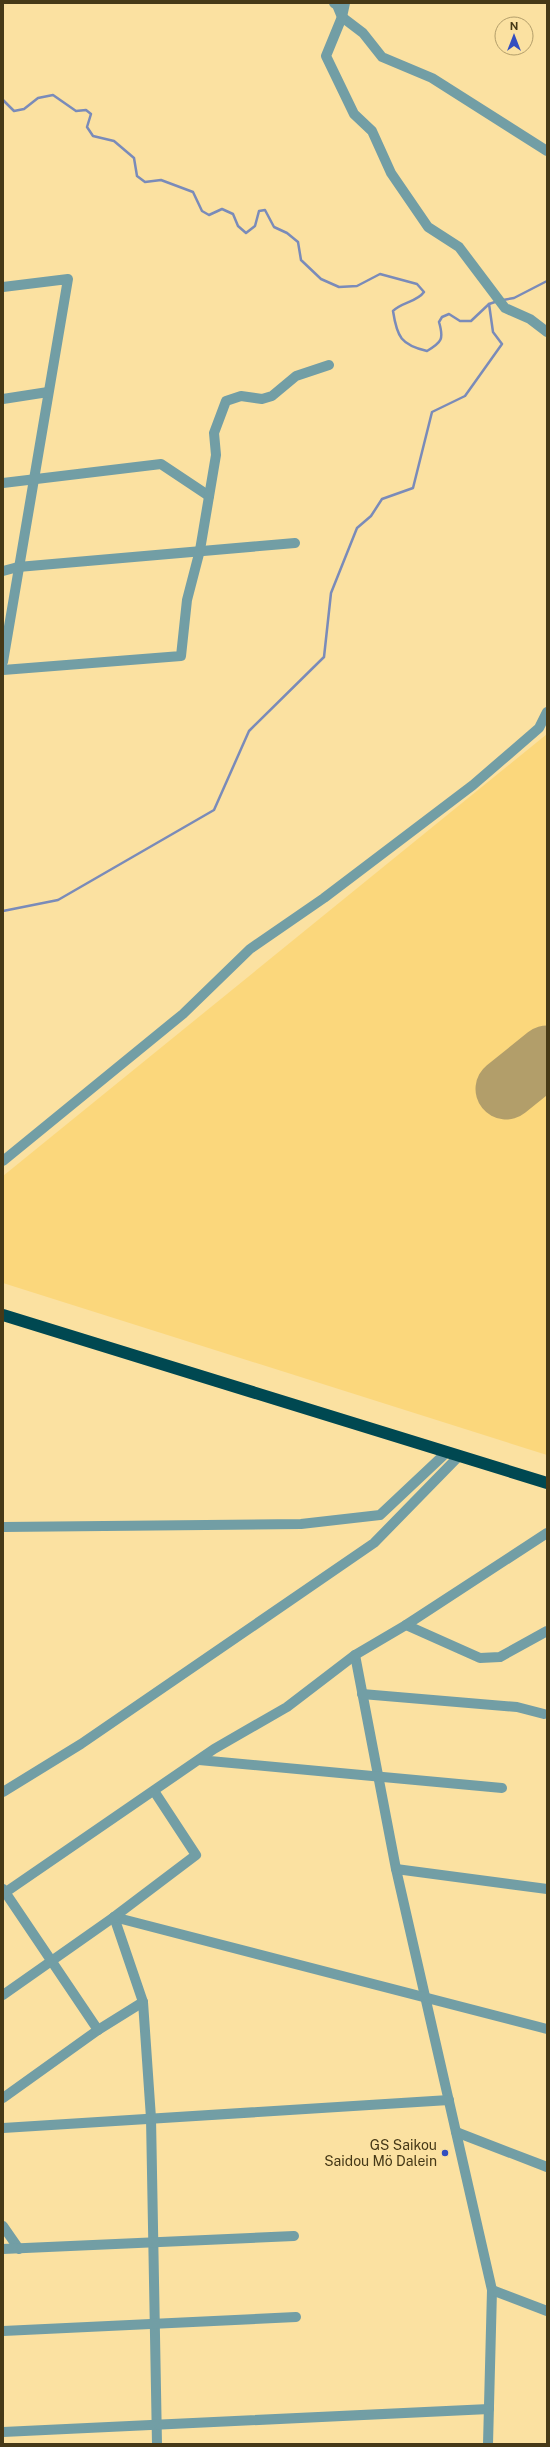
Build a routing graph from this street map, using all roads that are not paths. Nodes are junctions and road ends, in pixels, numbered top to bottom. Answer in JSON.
{"nodes":[{"id":1,"x":334,"y":3,"type":"edge"},
{"id":2,"x":345,"y":3,"type":"edge"},
{"id":3,"x":342,"y":17,"type":"junction"},
{"id":4,"x":547,"y":150,"type":"edge"},
{"id":5,"x":3,"y":287,"type":"edge"},
{"id":6,"x":547,"y":332,"type":"edge"},
{"id":7,"x":329,"y":365,"type":"dead end"},
{"id":8,"x":48,"y":392,"type":"junction"},
{"id":9,"x":3,"y":399,"type":"edge"},
{"id":10,"x":33,"y":478,"type":"junction"},
{"id":11,"x":3,"y":483,"type":"edge"},
{"id":12,"x":209,"y":496,"type":"junction"},
{"id":13,"x":295,"y":543,"type":"dead end"},
{"id":14,"x":200,"y":550,"type":"junction"},
{"id":15,"x":18,"y":568,"type":"junction"},
{"id":16,"x":3,"y":571,"type":"edge"},
{"id":17,"x":3,"y":662,"type":"edge"},
{"id":18,"x":3,"y":670,"type":"edge"},
{"id":19,"x":547,"y":712,"type":"edge"},
{"id":20,"x":3,"y":1161,"type":"edge"},
{"id":21,"x":3,"y":1315,"type":"edge"},
{"id":22,"x":447,"y":1452,"type":"junction"},
{"id":23,"x":459,"y":1456,"type":"junction"},
{"id":24,"x":547,"y":1483,"type":"edge"},
{"id":25,"x":3,"y":1527,"type":"edge"},
{"id":26,"x":547,"y":1533,"type":"edge"},
{"id":27,"x":406,"y":1625,"type":"junction"},
{"id":28,"x":547,"y":1632,"type":"edge"},
{"id":29,"x":355,"y":1655,"type":"junction"},
{"id":30,"x":362,"y":1694,"type":"junction"},
{"id":31,"x":544,"y":1714,"type":"dead end"},
{"id":32,"x":199,"y":1760,"type":"junction"},
{"id":33,"x":378,"y":1776,"type":"junction"},
{"id":34,"x":502,"y":1788,"type":"dead end"},
{"id":35,"x":154,"y":1791,"type":"junction"},
{"id":36,"x":3,"y":1792,"type":"edge"},
{"id":37,"x":396,"y":1869,"type":"junction"},
{"id":38,"x":547,"y":1889,"type":"edge"},
{"id":39,"x":4,"y":1892,"type":"edge"},
{"id":40,"x":114,"y":1916,"type":"junction"},
{"id":41,"x":51,"y":1961,"type":"junction"},
{"id":42,"x":3,"y":1994,"type":"edge"},
{"id":43,"x":425,"y":1997,"type":"junction"},
{"id":44,"x":142,"y":2002,"type":"junction"},
{"id":45,"x":547,"y":2029,"type":"edge"},
{"id":46,"x":98,"y":2030,"type":"junction"},
{"id":47,"x":3,"y":2098,"type":"edge"},
{"id":48,"x":449,"y":2100,"type":"junction"},
{"id":49,"x":152,"y":2118,"type":"junction"},
{"id":50,"x":3,"y":2128,"type":"edge"},
{"id":51,"x":456,"y":2132,"type":"junction"},
{"id":52,"x":547,"y":2167,"type":"edge"},
{"id":53,"x":3,"y":2226,"type":"edge"},
{"id":54,"x":294,"y":2236,"type":"dead end"},
{"id":55,"x":153,"y":2242,"type":"junction"},
{"id":56,"x":3,"y":2249,"type":"edge"},
{"id":57,"x":19,"y":2249,"type":"junction"},
{"id":58,"x":492,"y":2290,"type":"junction"},
{"id":59,"x":547,"y":2311,"type":"edge"},
{"id":60,"x":296,"y":2317,"type":"dead end"},
{"id":61,"x":155,"y":2323,"type":"junction"},
{"id":62,"x":3,"y":2331,"type":"edge"},
{"id":63,"x":489,"y":2409,"type":"junction"},
{"id":64,"x":156,"y":2425,"type":"junction"},
{"id":65,"x":3,"y":2432,"type":"edge"},
{"id":66,"x":157,"y":2444,"type":"edge"},
{"id":67,"x":488,"y":2444,"type":"edge"}],
"edges":[{"from":1,"to":3,"type":"street"},
{"from":2,"to":3,"type":"street"},
{"from":3,"to":4,"type":"street"},
{"from":3,"to":6,"type":"street"},
{"from":5,"to":8,"type":"street"},
{"from":7,"to":12,"type":"street"},
{"from":8,"to":9,"type":"street"},
{"from":8,"to":10,"type":"street"},
{"from":10,"to":11,"type":"street"},
{"from":10,"to":12,"type":"street"},
{"from":10,"to":15,"type":"street"},
{"from":12,"to":14,"type":"street"},
{"from":13,"to":14,"type":"street"},
{"from":14,"to":15,"type":"street"},
{"from":14,"to":18,"type":"street"},
{"from":15,"to":16,"type":"street"},
{"from":15,"to":17,"type":"street"},
{"from":19,"to":20,"type":"street"},
{"from":21,"to":22,"type":"highway"},
{"from":22,"to":23,"type":"highway"},
{"from":22,"to":25,"type":"street"},
{"from":23,"to":24,"type":"highway"},
{"from":23,"to":36,"type":"street"},
{"from":26,"to":27,"type":"street"},
{"from":27,"to":28,"type":"street"},
{"from":27,"to":29,"type":"street"},
{"from":29,"to":30,"type":"street"},
{"from":29,"to":32,"type":"street"},
{"from":30,"to":31,"type":"street"},
{"from":30,"to":33,"type":"street"},
{"from":32,"to":33,"type":"street"},
{"from":32,"to":35,"type":"street"},
{"from":33,"to":34,"type":"street"},
{"from":33,"to":37,"type":"street"},
{"from":35,"to":39,"type":"street"},
{"from":35,"to":40,"type":"street"},
{"from":37,"to":38,"type":"street"},
{"from":37,"to":43,"type":"street"},
{"from":39,"to":41,"type":"street"},
{"from":40,"to":41,"type":"street"},
{"from":40,"to":43,"type":"street"},
{"from":40,"to":44,"type":"street"},
{"from":41,"to":42,"type":"street"},
{"from":41,"to":46,"type":"street"},
{"from":43,"to":45,"type":"street"},
{"from":43,"to":48,"type":"street"},
{"from":44,"to":46,"type":"street"},
{"from":44,"to":49,"type":"street"},
{"from":46,"to":47,"type":"street"},
{"from":48,"to":49,"type":"street"},
{"from":48,"to":51,"type":"street"},
{"from":49,"to":50,"type":"street"},
{"from":49,"to":55,"type":"street"},
{"from":51,"to":52,"type":"street"},
{"from":51,"to":58,"type":"street"},
{"from":53,"to":57,"type":"street"},
{"from":54,"to":55,"type":"street"},
{"from":55,"to":57,"type":"street"},
{"from":55,"to":61,"type":"street"},
{"from":56,"to":57,"type":"street"},
{"from":58,"to":59,"type":"street"},
{"from":58,"to":63,"type":"street"},
{"from":60,"to":61,"type":"street"},
{"from":61,"to":62,"type":"street"},
{"from":61,"to":64,"type":"street"},
{"from":63,"to":64,"type":"street"},
{"from":63,"to":67,"type":"street"},
{"from":64,"to":65,"type":"street"},
{"from":64,"to":66,"type":"street"}]}
